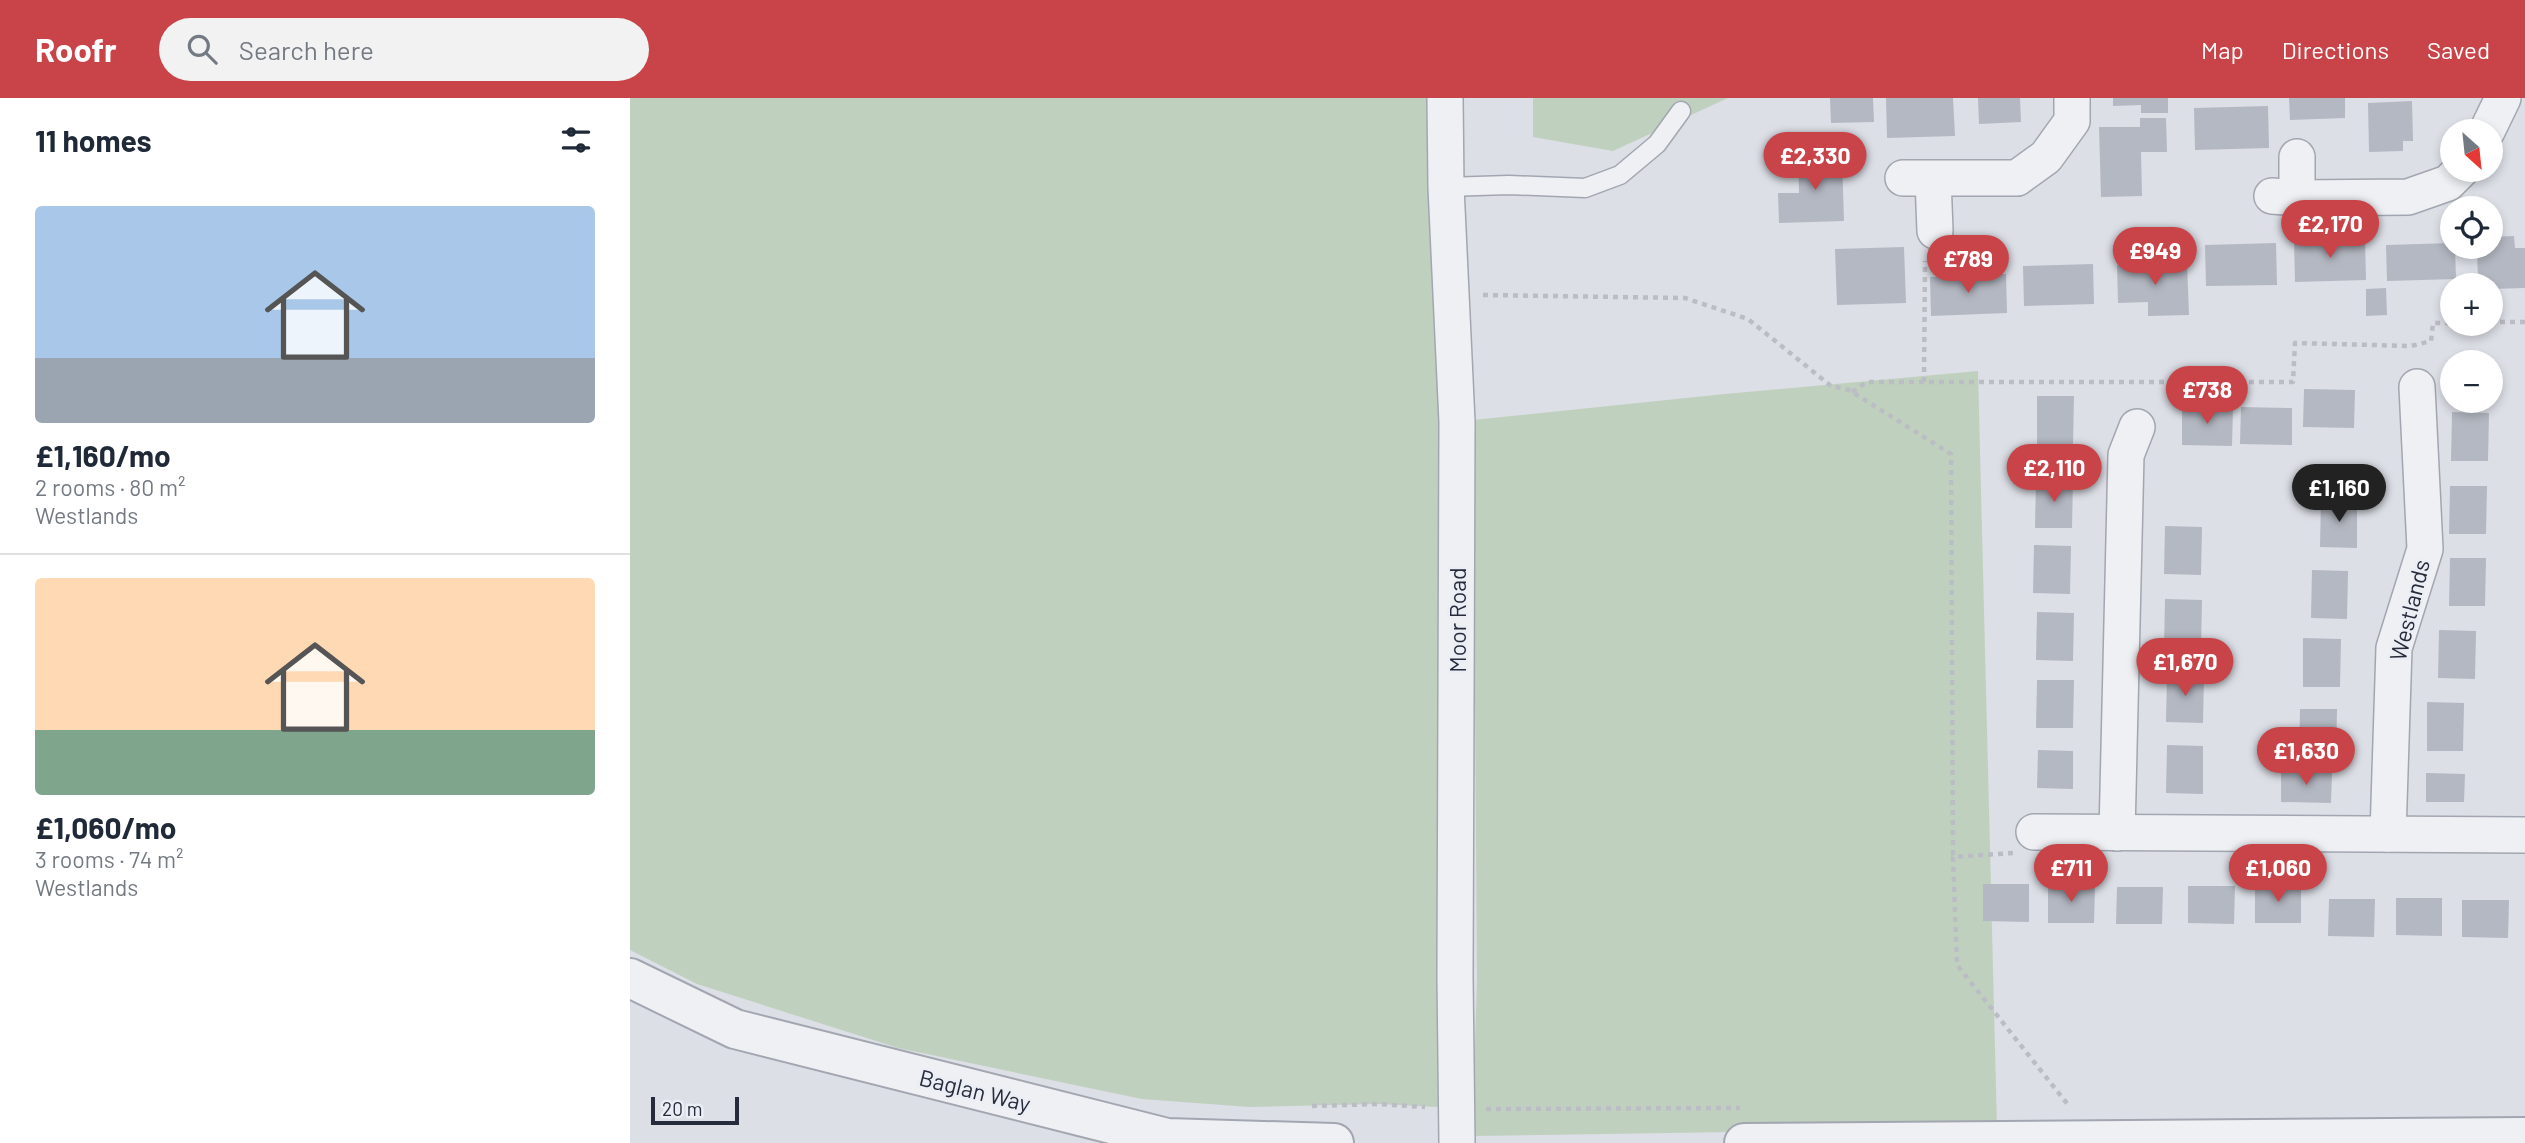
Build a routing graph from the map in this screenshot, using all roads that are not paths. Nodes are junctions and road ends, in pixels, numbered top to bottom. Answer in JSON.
{"nodes":[{"id":1,"x":1445,"y":98,"type":"edge"},
{"id":2,"x":2072,"y":98,"type":"edge"},
{"id":3,"x":2503,"y":98,"type":"edge"},
{"id":4,"x":1681,"y":111,"type":"dead end"},
{"id":5,"x":2493,"y":119,"type":"edge"},
{"id":6,"x":2297,"y":157,"type":"dead end"},
{"id":7,"x":2449,"y":182,"type":"edge"},
{"id":8,"x":1446,"y":187,"type":"junction"},
{"id":9,"x":1936,"y":232,"type":"road end"},
{"id":10,"x":2417,"y":387,"type":"dead end"},
{"id":11,"x":2137,"y":427,"type":"dead end"},
{"id":12,"x":2034,"y":832,"type":"road end"},
{"id":13,"x":2117,"y":833,"type":"junction"},
{"id":14,"x":2388,"y":834,"type":"junction"},
{"id":15,"x":2525,"y":835,"type":"edge"},
{"id":16,"x":630,"y":978,"type":"edge"},
{"id":17,"x":1749,"y":1125,"type":"edge"},
{"id":18,"x":2525,"y":1137,"type":"edge"},
{"id":19,"x":1334,"y":1143,"type":"edge"},
{"id":20,"x":1457,"y":1143,"type":"edge"}],
"edges":[{"from":1,"to":8,"type":"street","name":"Moor Road"},
{"from":2,"to":9,"type":"street"},
{"from":3,"to":5,"type":"street"},
{"from":4,"to":8,"type":"lane"},
{"from":6,"to":7,"type":"street"},
{"from":8,"to":20,"type":"street","name":"Moor Road"},
{"from":10,"to":14,"type":"street","name":"Westlands"},
{"from":11,"to":13,"type":"street"},
{"from":12,"to":13,"type":"street"},
{"from":13,"to":14,"type":"street"},
{"from":14,"to":15,"type":"street"},
{"from":16,"to":19,"type":"street","name":"Baglan Way"},
{"from":17,"to":18,"type":"street"}]}
